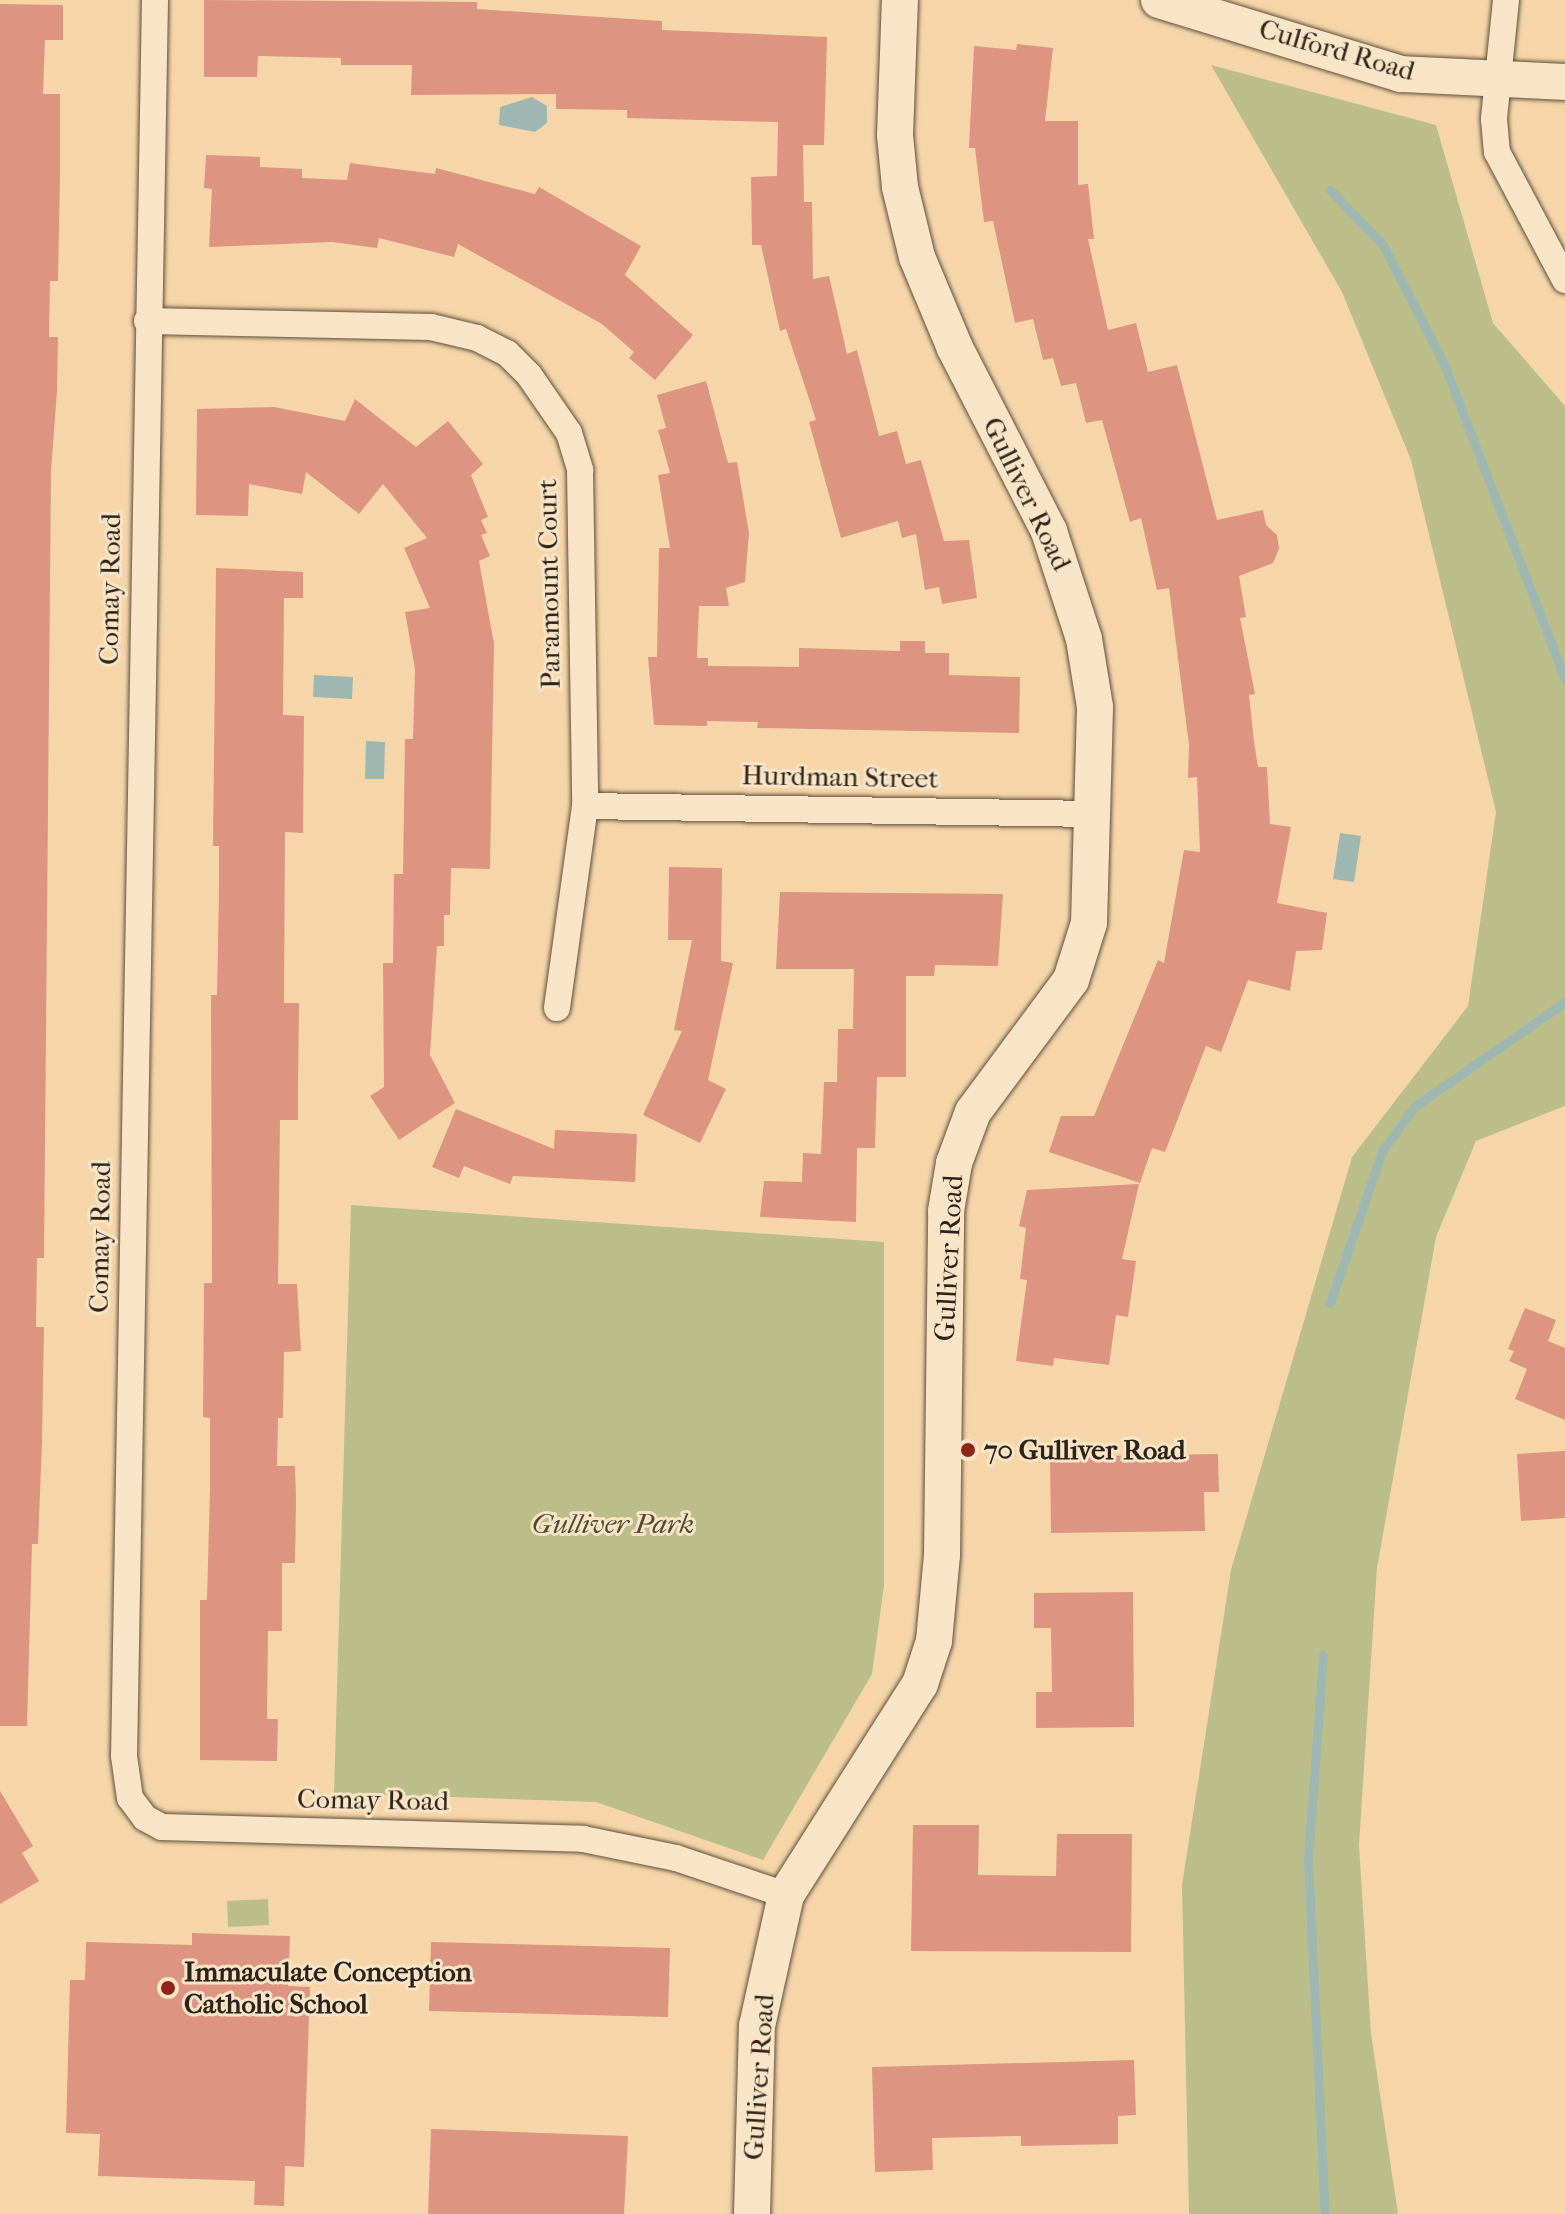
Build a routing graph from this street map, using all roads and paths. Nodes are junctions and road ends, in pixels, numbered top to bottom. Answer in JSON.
{"nodes":[{"id":1,"x":155,"y":0,"type":"edge"},
{"id":2,"x":900,"y":0,"type":"edge"},
{"id":3,"x":1159,"y":0,"type":"edge"},
{"id":4,"x":1506,"y":0,"type":"edge"},
{"id":5,"x":1499,"y":81,"type":"junction"},
{"id":6,"x":1565,"y":82,"type":"edge"},
{"id":7,"x":1565,"y":280,"type":"edge"},
{"id":8,"x":147,"y":321,"type":"junction"},
{"id":9,"x":585,"y":806,"type":"junction"},
{"id":10,"x":1093,"y":814,"type":"junction"},
{"id":11,"x":557,"y":1008,"type":"dead end"},
{"id":12,"x":786,"y":1895,"type":"junction"},
{"id":13,"x":752,"y":2214,"type":"edge"}],
"edges":[{"from":1,"to":8,"type":"street","name":"Comay Road"},
{"from":2,"to":10,"type":"street","name":"Gulliver Road"},
{"from":3,"to":5,"type":"street","name":"Culford Road"},
{"from":4,"to":5,"type":"street"},
{"from":5,"to":6,"type":"street","name":"Culford Road"},
{"from":5,"to":7,"type":"street"},
{"from":8,"to":9,"type":"street","name":"Paramount Court"},
{"from":8,"to":12,"type":"street","name":"Comay Road"},
{"from":9,"to":10,"type":"street","name":"Hurdman Street"},
{"from":9,"to":11,"type":"street","name":"Paramount Court"},
{"from":10,"to":12,"type":"street","name":"Gulliver Road"},
{"from":12,"to":13,"type":"street","name":"Gulliver Road"}]}
